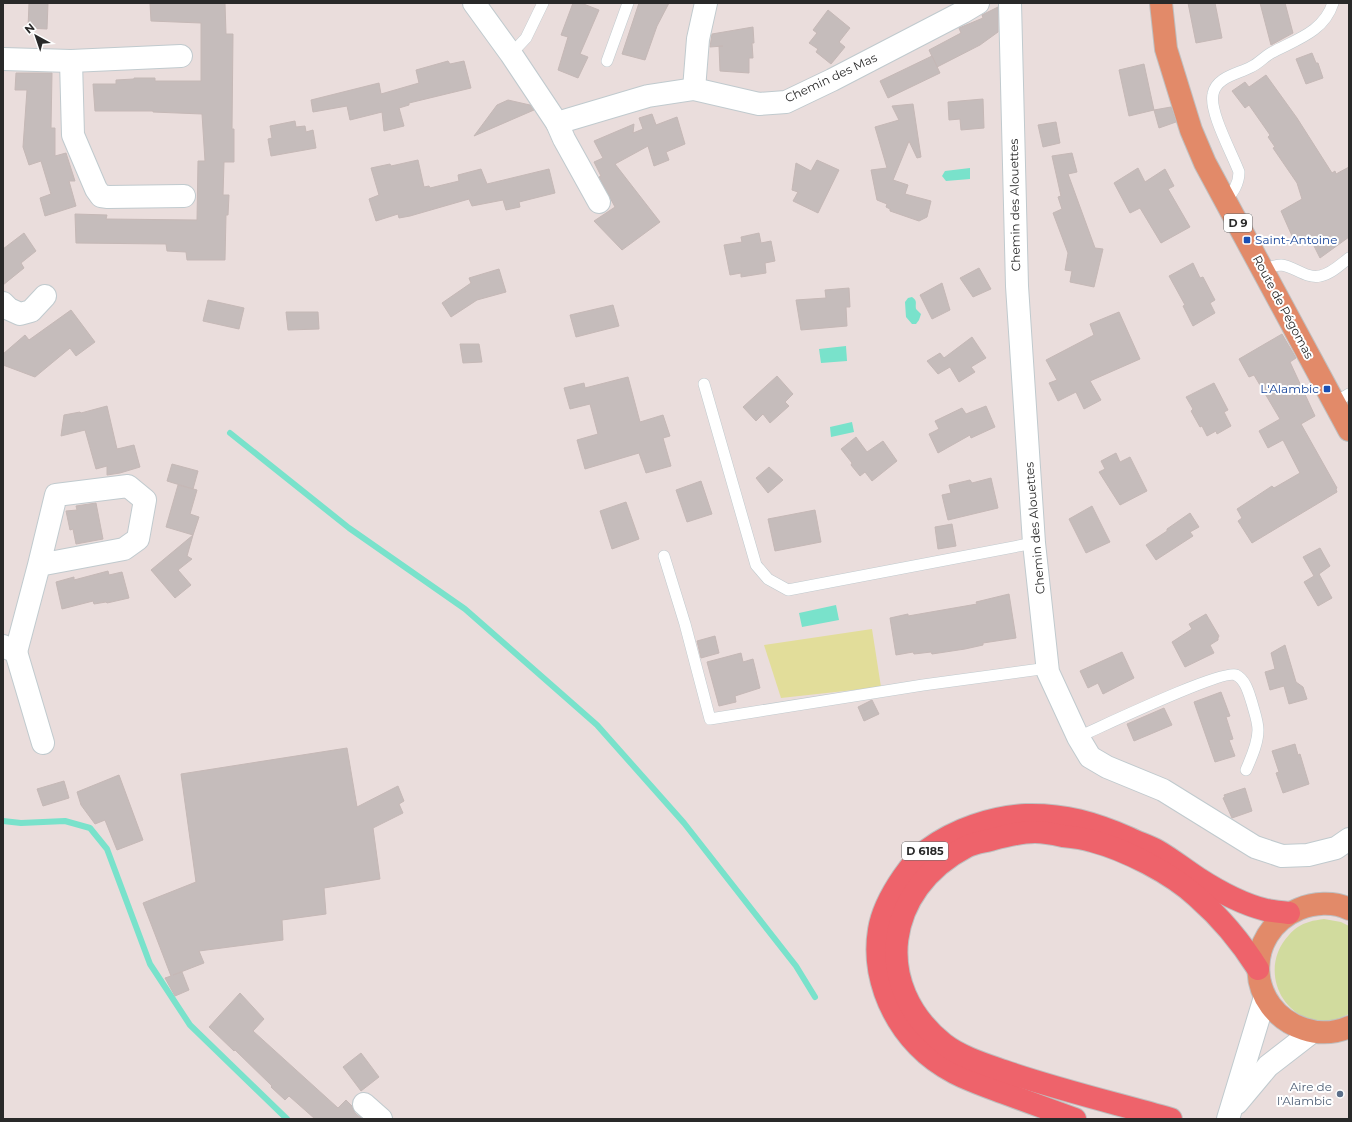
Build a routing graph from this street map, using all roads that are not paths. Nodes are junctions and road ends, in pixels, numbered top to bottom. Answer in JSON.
{"nodes":[{"id":1,"x":474,"y":3,"type":"edge"},
{"id":2,"x":543,"y":3,"type":"edge"},
{"id":3,"x":628,"y":3,"type":"edge"},
{"id":4,"x":706,"y":3,"type":"edge"},
{"id":5,"x":1010,"y":3,"type":"edge"},
{"id":6,"x":1161,"y":3,"type":"edge"},
{"id":7,"x":1333,"y":3,"type":"edge"},
{"id":8,"x":965,"y":6,"type":"edge"},
{"id":9,"x":511,"y":54,"type":"junction"},
{"id":10,"x":181,"y":56,"type":"dead end"},
{"id":11,"x":3,"y":59,"type":"edge"},
{"id":12,"x":71,"y":61,"type":"junction"},
{"id":13,"x":607,"y":61,"type":"dead end"},
{"id":14,"x":694,"y":89,"type":"junction"},
{"id":15,"x":557,"y":123,"type":"junction"},
{"id":16,"x":184,"y":196,"type":"dead end"},
{"id":17,"x":1226,"y":201,"type":"junction"},
{"id":18,"x":599,"y":202,"type":"dead end"},
{"id":19,"x":1349,"y":258,"type":"edge"},
{"id":20,"x":1263,"y":270,"type":"junction"},
{"id":21,"x":45,"y":296,"type":"dead end"},
{"id":22,"x":3,"y":303,"type":"edge"},
{"id":23,"x":704,"y":384,"type":"dead end"},
{"id":24,"x":1342,"y":398,"type":"edge"},
{"id":25,"x":1349,"y":430,"type":"edge"},
{"id":26,"x":1034,"y":543,"type":"junction"},
{"id":27,"x":664,"y":556,"type":"dead end"},
{"id":28,"x":39,"y":564,"type":"junction"},
{"id":29,"x":9,"y":649,"type":"edge"},
{"id":30,"x":1048,"y":668,"type":"junction"},
{"id":31,"x":1078,"y":738,"type":"junction"},
{"id":32,"x":43,"y":743,"type":"dead end"},
{"id":33,"x":1246,"y":770,"type":"dead end"},
{"id":34,"x":1349,"y":839,"type":"edge"},
{"id":35,"x":1349,"y":890,"type":"edge"},
{"id":36,"x":1327,"y":904,"type":"junction"},
{"id":37,"x":1349,"y":909,"type":"edge"},
{"id":38,"x":1289,"y":913,"type":"junction"},
{"id":39,"x":1258,"y":969,"type":"junction"},
{"id":40,"x":1265,"y":997,"type":"junction"},
{"id":41,"x":1349,"y":1027,"type":"edge"},
{"id":42,"x":1312,"y":1032,"type":"junction"},
{"id":43,"x":364,"y":1104,"type":"dead end"},
{"id":44,"x":1230,"y":1114,"type":"edge"},
{"id":45,"x":381,"y":1119,"type":"edge"},
{"id":46,"x":1075,"y":1119,"type":"edge"},
{"id":47,"x":1171,"y":1119,"type":"edge"}],
"edges":[{"from":1,"to":9,"type":"street"},
{"from":2,"to":9,"type":"lane"},
{"from":3,"to":13,"type":"lane"},
{"from":4,"to":14,"type":"street"},
{"from":5,"to":26,"type":"street","name":"Chemin des Alouettes"},
{"from":6,"to":17,"type":"main road","name":"Route de Pégomas","number":"D 9"},
{"from":7,"to":17,"type":"lane"},
{"from":8,"to":14,"type":"street","name":"Chemin des Mas"},
{"from":9,"to":15,"type":"street"},
{"from":10,"to":12,"type":"street"},
{"from":11,"to":12,"type":"street"},
{"from":12,"to":16,"type":"street"},
{"from":14,"to":15,"type":"street","name":"Chemin des Mas"},
{"from":15,"to":18,"type":"street"},
{"from":17,"to":20,"type":"main road","name":"Route de Pégomas","number":"D 9"},
{"from":19,"to":20,"type":"lane"},
{"from":20,"to":24,"type":"main road","name":"Route de Pégomas","number":"D 9"},
{"from":21,"to":22,"type":"street"},
{"from":23,"to":26,"type":"lane"},
{"from":24,"to":25,"type":"main road","name":"Route de Pégomas","number":"D 9"},
{"from":26,"to":30,"type":"street","name":"Chemin des Alouettes"},
{"from":27,"to":30,"type":"lane"},
{"from":28,"to":28,"type":"street"},
{"from":28,"to":29,"type":"street"},
{"from":29,"to":32,"type":"street"},
{"from":30,"to":31,"type":"street","name":"Chemin des Alouettes"},
{"from":31,"to":33,"type":"lane"},
{"from":31,"to":34,"type":"street","name":"Chemin des Alouettes"},
{"from":35,"to":36,"type":"main road"},
{"from":36,"to":37,"type":"main road"},
{"from":36,"to":38,"type":"main road"},
{"from":38,"to":39,"type":"main road"},
{"from":38,"to":46,"type":"highway","number":"D 6185"},
{"from":39,"to":40,"type":"main road"},
{"from":39,"to":47,"type":"highway"},
{"from":40,"to":42,"type":"main road"},
{"from":40,"to":44,"type":"street"},
{"from":41,"to":42,"type":"main road"},
{"from":42,"to":44,"type":"street"},
{"from":43,"to":45,"type":"street"}]}
